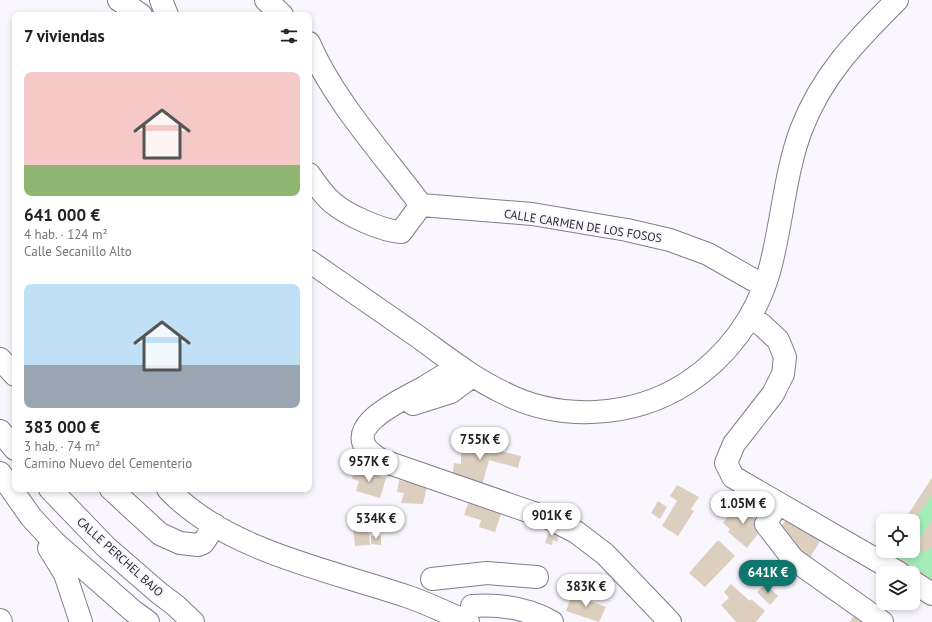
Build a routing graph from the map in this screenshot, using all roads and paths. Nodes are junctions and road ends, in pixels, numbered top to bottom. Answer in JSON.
{"nodes":[{"id":1,"x":119,"y":0,"type":"edge"},
{"id":2,"x":160,"y":0,"type":"edge"},
{"id":3,"x":266,"y":0,"type":"edge"},
{"id":4,"x":897,"y":0,"type":"edge"},
{"id":5,"x":137,"y":12,"type":"edge"},
{"id":6,"x":166,"y":12,"type":"edge"},
{"id":7,"x":279,"y":12,"type":"edge"},
{"id":8,"x":312,"y":50,"type":"edge"},
{"id":9,"x":312,"y":178,"type":"edge"},
{"id":10,"x":421,"y":205,"type":"junction"},
{"id":11,"x":312,"y":263,"type":"edge"},
{"id":12,"x":764,"y":286,"type":"junction"},
{"id":13,"x":750,"y":317,"type":"junction"},
{"id":14,"x":432,"y":346,"type":"junction"},
{"id":15,"x":0,"y":359,"type":"edge"},
{"id":16,"x":466,"y":371,"type":"junction"},
{"id":17,"x":12,"y":372,"type":"edge"},
{"id":18,"x":425,"y":387,"type":"junction"},
{"id":19,"x":451,"y":392,"type":"junction"},
{"id":20,"x":503,"y":393,"type":"junction"},
{"id":21,"x":383,"y":412,"type":"junction"},
{"id":22,"x":0,"y":430,"type":"edge"},
{"id":23,"x":12,"y":445,"type":"edge"},
{"id":24,"x":0,"y":474,"type":"edge"},
{"id":25,"x":12,"y":491,"type":"edge"},
{"id":26,"x":13,"y":492,"type":"edge"},
{"id":27,"x":53,"y":492,"type":"edge"},
{"id":28,"x":114,"y":492,"type":"edge"},
{"id":29,"x":171,"y":492,"type":"edge"},
{"id":30,"x":777,"y":503,"type":"junction"},
{"id":31,"x":215,"y":525,"type":"junction"},
{"id":32,"x":54,"y":542,"type":"junction"},
{"id":33,"x":887,"y":566,"type":"edge"},
{"id":34,"x":537,"y":577,"type":"dead end"},
{"id":35,"x":432,"y":579,"type":"dead end"},
{"id":36,"x":920,"y":586,"type":"edge"},
{"id":37,"x":932,"y":594,"type":"edge"},
{"id":38,"x":470,"y":614,"type":"edge"},
{"id":39,"x":81,"y":622,"type":"edge"},
{"id":40,"x":148,"y":622,"type":"edge"},
{"id":41,"x":193,"y":622,"type":"edge"},
{"id":42,"x":552,"y":622,"type":"edge"},
{"id":43,"x":670,"y":622,"type":"edge"},
{"id":44,"x":882,"y":622,"type":"edge"}],
"edges":[{"from":1,"to":5,"type":"street"},
{"from":2,"to":6,"type":"street"},
{"from":3,"to":7,"type":"street"},
{"from":4,"to":12,"type":"street"},
{"from":8,"to":10,"type":"street"},
{"from":9,"to":10,"type":"street"},
{"from":10,"to":12,"type":"street","name":"CALLE CARMEN DE LOS FOSOS"},
{"from":11,"to":14,"type":"street"},
{"from":12,"to":13,"type":"street"},
{"from":13,"to":20,"type":"street"},
{"from":13,"to":30,"type":"street"},
{"from":14,"to":16,"type":"street"},
{"from":14,"to":18,"type":"street"},
{"from":15,"to":17,"type":"street"},
{"from":16,"to":18,"type":"street"},
{"from":16,"to":19,"type":"street"},
{"from":16,"to":20,"type":"street"},
{"from":18,"to":21,"type":"street"},
{"from":19,"to":20,"type":"street"},
{"from":19,"to":21,"type":"street"},
{"from":21,"to":43,"type":"street"},
{"from":22,"to":23,"type":"street"},
{"from":24,"to":25,"type":"street"},
{"from":26,"to":32,"type":"street"},
{"from":27,"to":41,"type":"street","name":"CALLE PERCHEL BAJO"},
{"from":28,"to":31,"type":"street"},
{"from":29,"to":31,"type":"street"},
{"from":30,"to":33,"type":"street"},
{"from":30,"to":44,"type":"street"},
{"from":31,"to":38,"type":"street"},
{"from":32,"to":39,"type":"street"},
{"from":32,"to":40,"type":"street"},
{"from":34,"to":35,"type":"street"},
{"from":36,"to":37,"type":"street"},
{"from":38,"to":42,"type":"street"}]}
